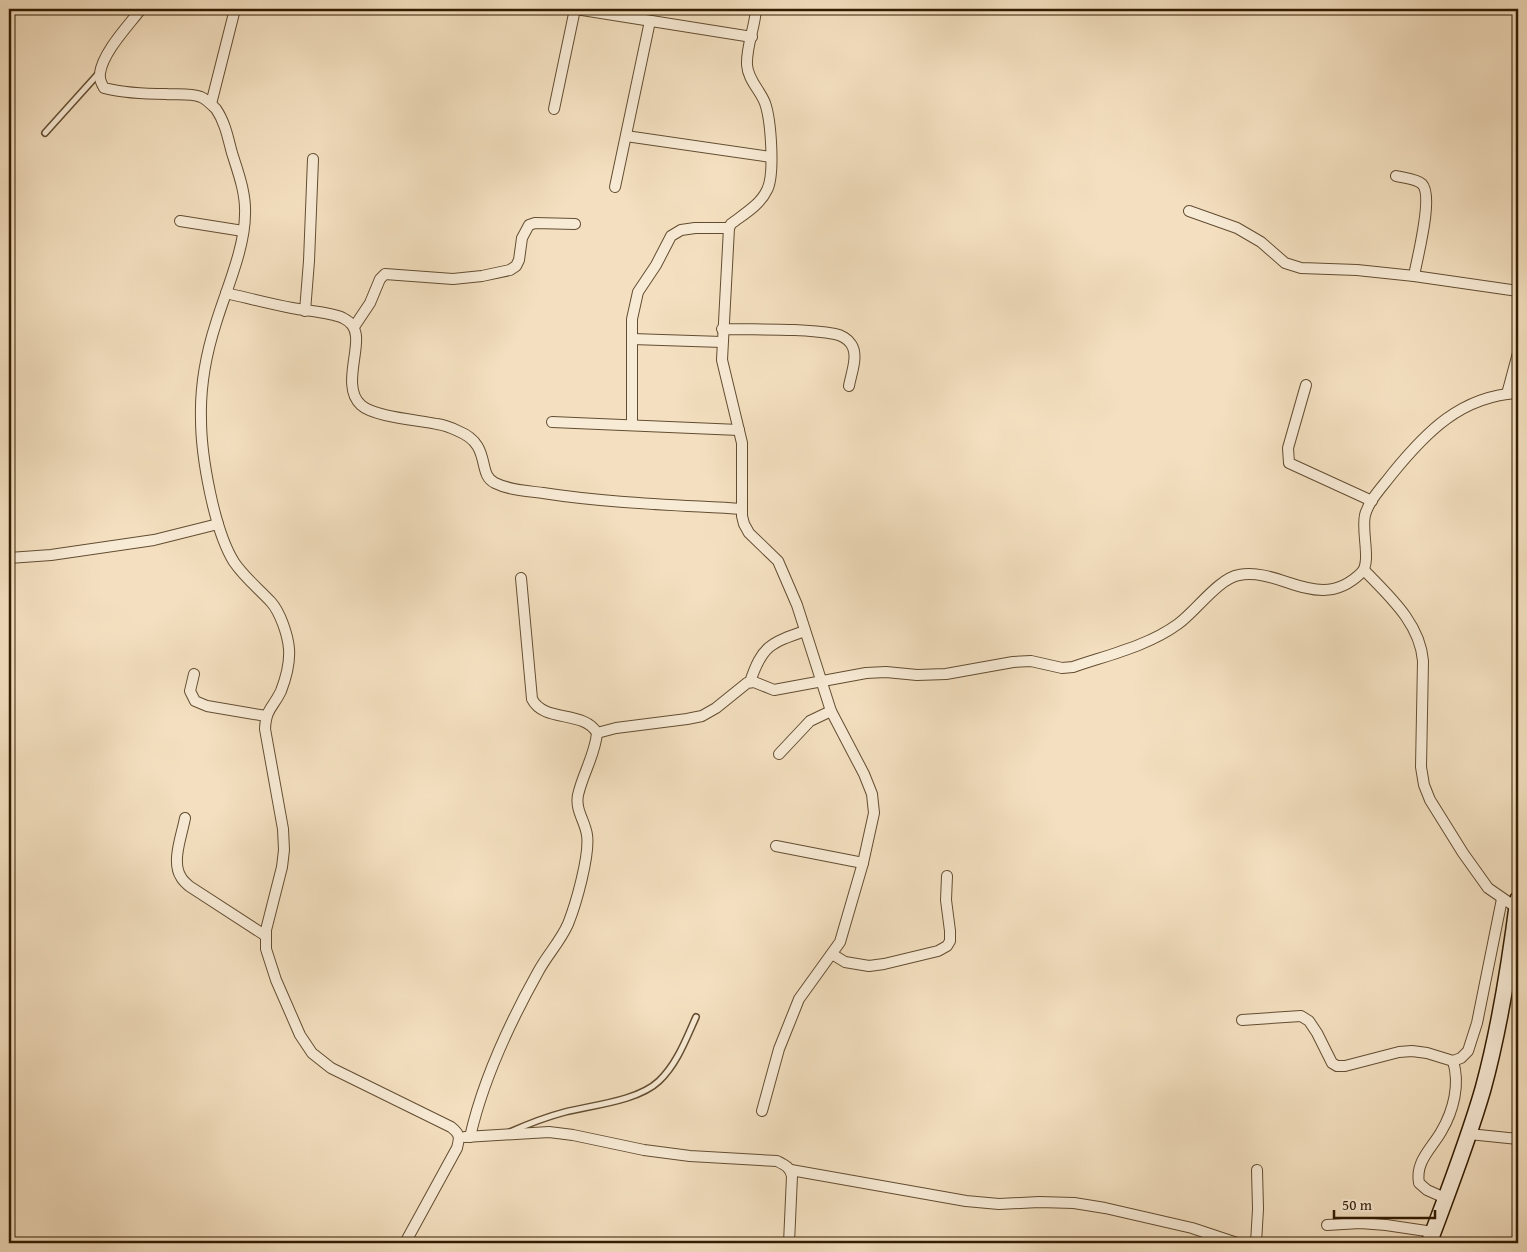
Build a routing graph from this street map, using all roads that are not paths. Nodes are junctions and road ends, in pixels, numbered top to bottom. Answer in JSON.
{"nodes":[{"id":1,"x":141,"y":9,"type":"edge"},
{"id":2,"x":235,"y":9,"type":"edge"},
{"id":3,"x":575,"y":9,"type":"edge"},
{"id":4,"x":756,"y":9,"type":"edge"},
{"id":5,"x":650,"y":20,"type":"junction"},
{"id":6,"x":752,"y":37,"type":"junction"},
{"id":7,"x":100,"y":73,"type":"junction"},
{"id":8,"x":211,"y":104,"type":"junction"},
{"id":9,"x":554,"y":109,"type":"dead end"},
{"id":10,"x":45,"y":133,"type":"dead end"},
{"id":11,"x":626,"y":136,"type":"junction"},
{"id":12,"x":771,"y":157,"type":"junction"},
{"id":13,"x":313,"y":158,"type":"dead end"},
{"id":14,"x":1396,"y":176,"type":"dead end"},
{"id":15,"x":615,"y":186,"type":"dead end"},
{"id":16,"x":1189,"y":211,"type":"dead end"},
{"id":17,"x":180,"y":221,"type":"dead end"},
{"id":18,"x":575,"y":224,"type":"dead end"},
{"id":19,"x":729,"y":228,"type":"junction"},
{"id":20,"x":244,"y":231,"type":"junction"},
{"id":21,"x":1414,"y":276,"type":"junction"},
{"id":22,"x":1518,"y":291,"type":"edge"},
{"id":23,"x":226,"y":293,"type":"junction"},
{"id":24,"x":306,"y":311,"type":"junction"},
{"id":25,"x":354,"y":327,"type":"junction"},
{"id":26,"x":722,"y":329,"type":"junction"},
{"id":27,"x":632,"y":339,"type":"junction"},
{"id":28,"x":722,"y":342,"type":"junction"},
{"id":29,"x":1518,"y":353,"type":"edge"},
{"id":30,"x":1306,"y":385,"type":"dead end"},
{"id":31,"x":849,"y":386,"type":"dead end"},
{"id":32,"x":1518,"y":393,"type":"edge"},
{"id":33,"x":1507,"y":394,"type":"junction"},
{"id":34,"x":552,"y":422,"type":"dead end"},
{"id":35,"x":632,"y":425,"type":"junction"},
{"id":36,"x":739,"y":430,"type":"junction"},
{"id":37,"x":1372,"y":501,"type":"junction"},
{"id":38,"x":742,"y":509,"type":"junction"},
{"id":39,"x":218,"y":524,"type":"junction"},
{"id":40,"x":9,"y":558,"type":"edge"},
{"id":41,"x":1364,"y":570,"type":"junction"},
{"id":42,"x":521,"y":578,"type":"dead end"},
{"id":43,"x":805,"y":631,"type":"junction"},
{"id":44,"x":194,"y":674,"type":"dead end"},
{"id":45,"x":750,"y":682,"type":"junction"},
{"id":46,"x":822,"y":682,"type":"junction"},
{"id":47,"x":831,"y":711,"type":"junction"},
{"id":48,"x":266,"y":716,"type":"junction"},
{"id":49,"x":598,"y":733,"type":"junction"},
{"id":50,"x":779,"y":754,"type":"dead end"},
{"id":51,"x":185,"y":818,"type":"dead end"},
{"id":52,"x":776,"y":846,"type":"dead end"},
{"id":53,"x":863,"y":863,"type":"junction"},
{"id":54,"x":947,"y":876,"type":"dead end"},
{"id":55,"x":1502,"y":899,"type":"junction"},
{"id":56,"x":1518,"y":903,"type":"edge"},
{"id":57,"x":266,"y":936,"type":"junction"},
{"id":58,"x":1515,"y":952,"type":"edge"},
{"id":59,"x":832,"y":954,"type":"junction"},
{"id":60,"x":696,"y":1017,"type":"dead end"},
{"id":61,"x":1242,"y":1020,"type":"dead end"},
{"id":62,"x":1453,"y":1061,"type":"junction"},
{"id":63,"x":762,"y":1111,"type":"dead end"},
{"id":64,"x":1469,"y":1134,"type":"junction"},
{"id":65,"x":503,"y":1135,"type":"junction"},
{"id":66,"x":464,"y":1137,"type":"junction"},
{"id":67,"x":1518,"y":1139,"type":"edge"},
{"id":68,"x":791,"y":1170,"type":"junction"},
{"id":69,"x":1257,"y":1170,"type":"dead end"},
{"id":70,"x":1445,"y":1198,"type":"junction"},
{"id":71,"x":1327,"y":1225,"type":"dead end"},
{"id":72,"x":1431,"y":1238,"type":"edge"},
{"id":73,"x":405,"y":1243,"type":"edge"},
{"id":74,"x":790,"y":1243,"type":"edge"},
{"id":75,"x":1237,"y":1243,"type":"edge"},
{"id":76,"x":1256,"y":1243,"type":"edge"}],
"edges":[{"from":1,"to":7,"type":"street"},
{"from":2,"to":8,"type":"street"},
{"from":3,"to":5,"type":"street"},
{"from":3,"to":9,"type":"street"},
{"from":4,"to":6,"type":"street"},
{"from":5,"to":6,"type":"street"},
{"from":5,"to":11,"type":"street"},
{"from":6,"to":12,"type":"street"},
{"from":7,"to":8,"type":"street"},
{"from":7,"to":10,"type":"lane"},
{"from":8,"to":20,"type":"street"},
{"from":11,"to":12,"type":"street"},
{"from":11,"to":15,"type":"street"},
{"from":12,"to":19,"type":"street"},
{"from":13,"to":24,"type":"street"},
{"from":14,"to":21,"type":"street"},
{"from":16,"to":21,"type":"street"},
{"from":17,"to":20,"type":"street"},
{"from":18,"to":25,"type":"street"},
{"from":19,"to":26,"type":"street"},
{"from":19,"to":27,"type":"street"},
{"from":20,"to":23,"type":"street"},
{"from":21,"to":22,"type":"street"},
{"from":23,"to":24,"type":"street"},
{"from":23,"to":39,"type":"street"},
{"from":24,"to":25,"type":"street"},
{"from":25,"to":38,"type":"street"},
{"from":26,"to":28,"type":"street"},
{"from":26,"to":31,"type":"street"},
{"from":27,"to":28,"type":"street"},
{"from":27,"to":35,"type":"street"},
{"from":28,"to":36,"type":"street"},
{"from":29,"to":33,"type":"street"},
{"from":30,"to":37,"type":"street"},
{"from":32,"to":33,"type":"street"},
{"from":33,"to":37,"type":"street"},
{"from":34,"to":35,"type":"street"},
{"from":35,"to":36,"type":"street"},
{"from":36,"to":38,"type":"street"},
{"from":37,"to":41,"type":"street"},
{"from":38,"to":43,"type":"street"},
{"from":39,"to":40,"type":"street"},
{"from":39,"to":48,"type":"street"},
{"from":41,"to":46,"type":"street"},
{"from":41,"to":55,"type":"street"},
{"from":42,"to":49,"type":"street"},
{"from":43,"to":45,"type":"street"},
{"from":43,"to":46,"type":"street"},
{"from":44,"to":48,"type":"street"},
{"from":45,"to":46,"type":"street"},
{"from":45,"to":49,"type":"street"},
{"from":46,"to":47,"type":"street"},
{"from":47,"to":50,"type":"street"},
{"from":47,"to":53,"type":"street"},
{"from":48,"to":57,"type":"street"},
{"from":49,"to":66,"type":"street"},
{"from":51,"to":57,"type":"street"},
{"from":52,"to":53,"type":"street"},
{"from":53,"to":59,"type":"street"},
{"from":54,"to":59,"type":"street"},
{"from":55,"to":56,"type":"street"},
{"from":55,"to":62,"type":"street"},
{"from":56,"to":58,"type":"street"},
{"from":57,"to":66,"type":"street"},
{"from":58,"to":64,"type":"street"},
{"from":59,"to":63,"type":"street"},
{"from":60,"to":65,"type":"lane"},
{"from":61,"to":62,"type":"street"},
{"from":62,"to":70,"type":"street"},
{"from":64,"to":67,"type":"street"},
{"from":64,"to":70,"type":"street"},
{"from":65,"to":66,"type":"street"},
{"from":65,"to":68,"type":"street"},
{"from":66,"to":73,"type":"street"},
{"from":68,"to":74,"type":"street"},
{"from":68,"to":75,"type":"street"},
{"from":69,"to":76,"type":"street"},
{"from":70,"to":72,"type":"street"},
{"from":71,"to":72,"type":"street"}]}
